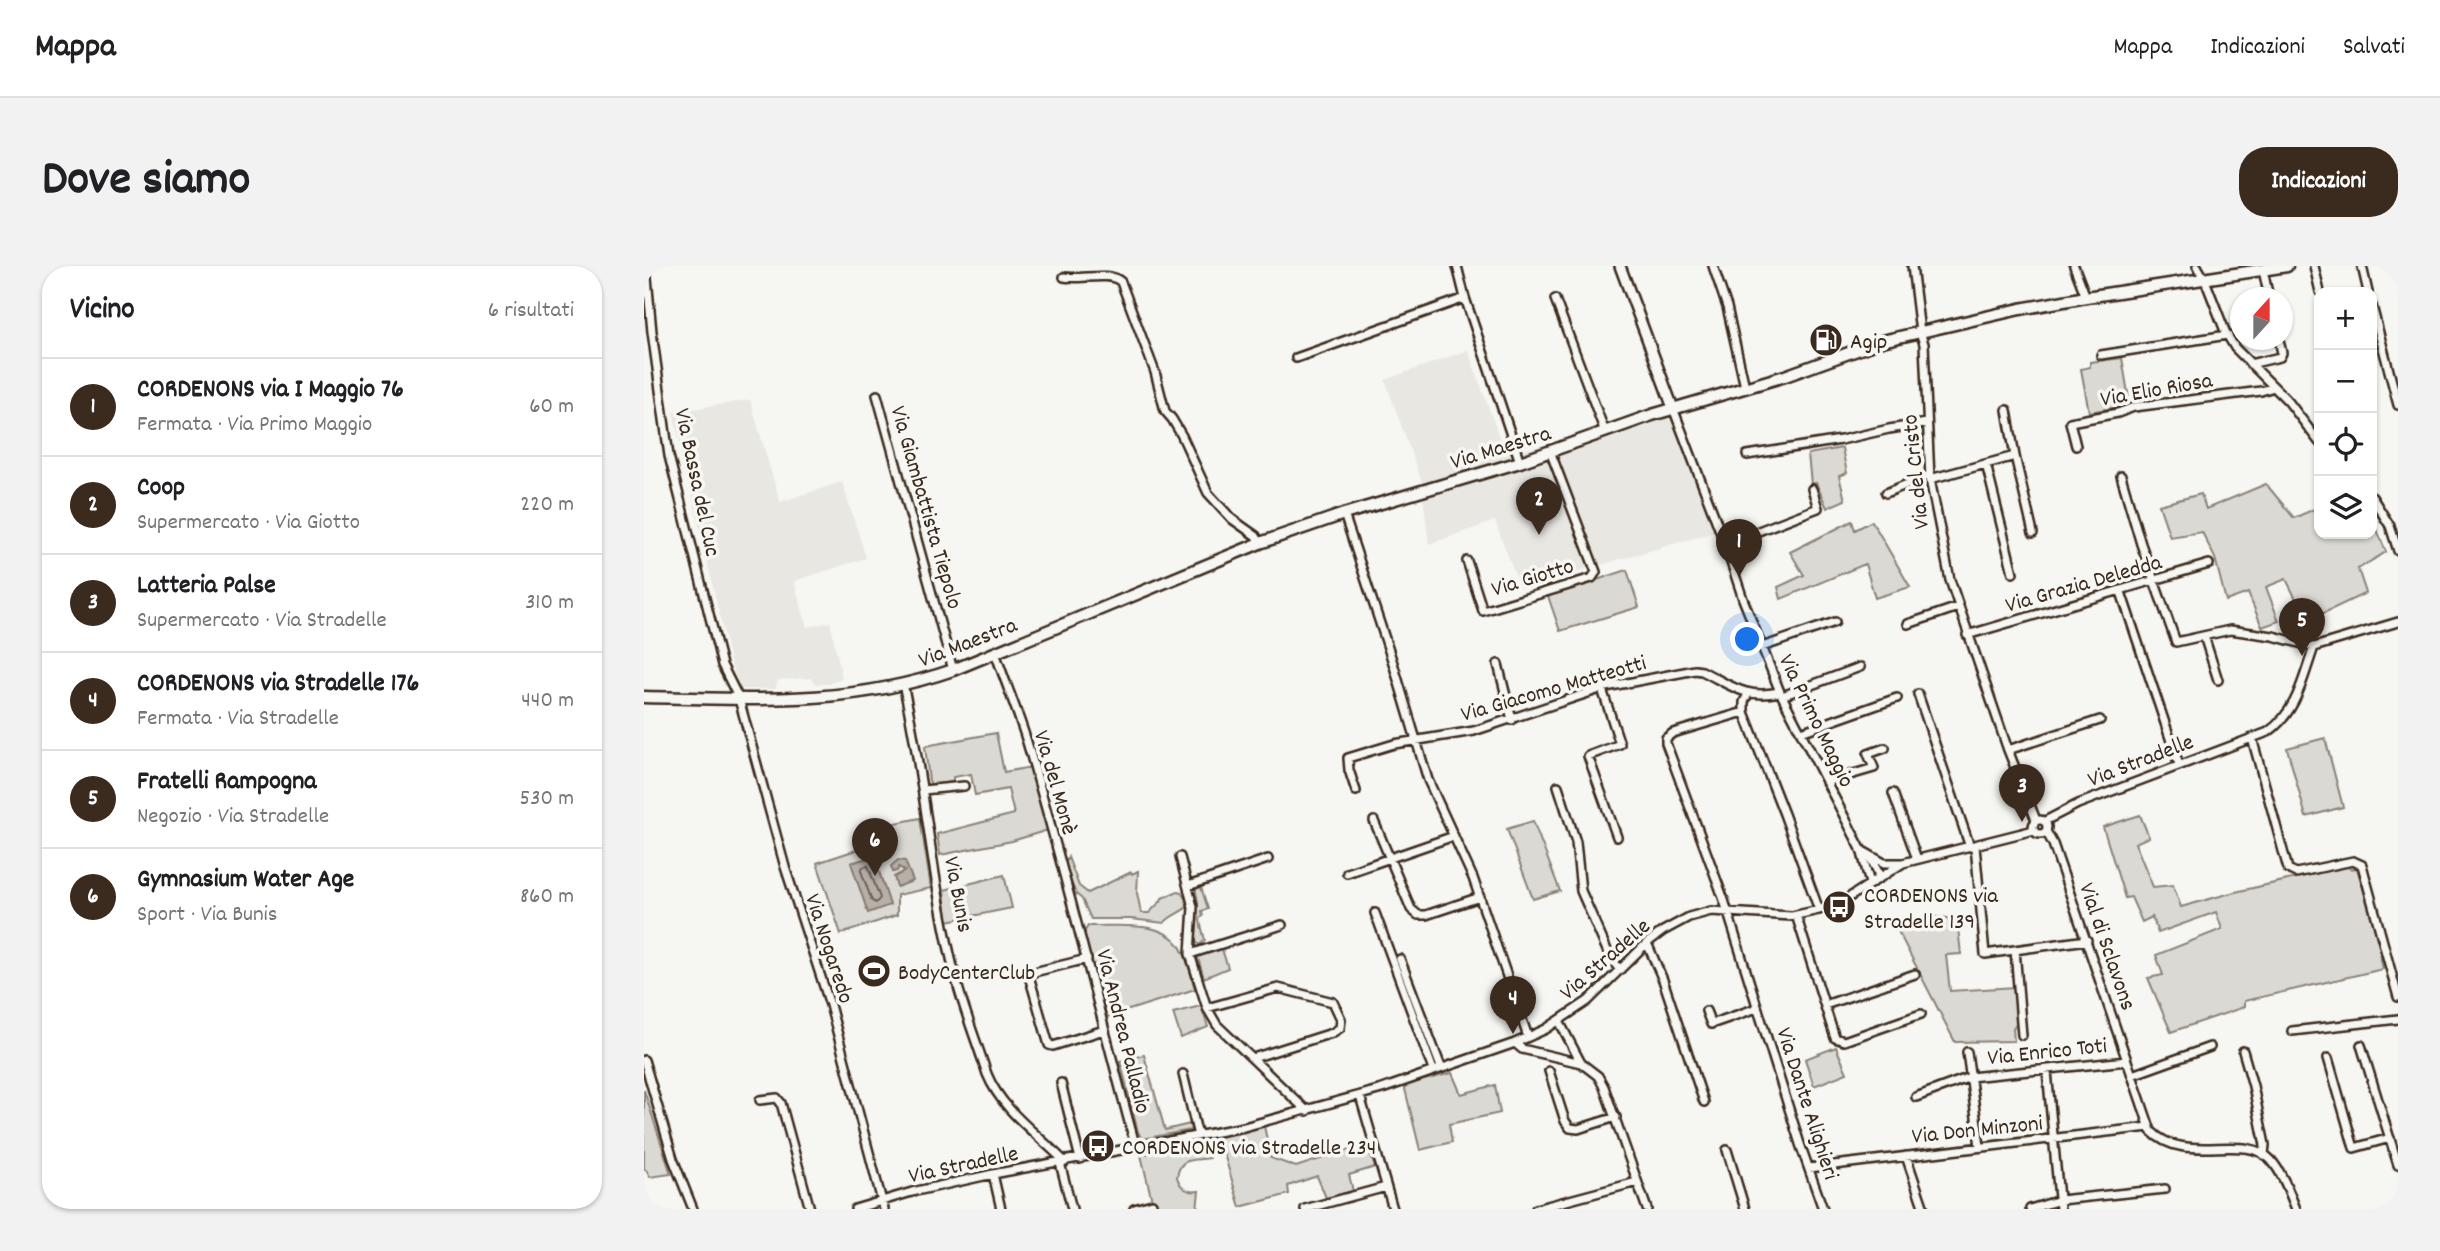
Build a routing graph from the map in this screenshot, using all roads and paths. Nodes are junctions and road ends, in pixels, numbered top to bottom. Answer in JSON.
{"nodes":[{"id":1,"x":646,"y":266,"type":"edge"},
{"id":2,"x":1457,"y":266,"type":"edge"},
{"id":3,"x":1620,"y":266,"type":"edge"},
{"id":4,"x":1713,"y":266,"type":"edge"},
{"id":5,"x":1912,"y":266,"type":"edge"},
{"id":6,"x":2074,"y":266,"type":"edge"},
{"id":7,"x":2196,"y":266,"type":"edge"},
{"id":8,"x":2287,"y":266,"type":"edge"},
{"id":9,"x":2314,"y":266,"type":"edge"},
{"id":10,"x":2362,"y":266,"type":"edge"},
{"id":11,"x":2265,"y":268,"type":"edge"},
{"id":12,"x":1065,"y":277,"type":"dead end"},
{"id":13,"x":2205,"y":280,"type":"junction"},
{"id":14,"x":2268,"y":287,"type":"edge"},
{"id":15,"x":2319,"y":287,"type":"edge"},
{"id":16,"x":2367,"y":287,"type":"edge"},
{"id":17,"x":2085,"y":297,"type":"junction"},
{"id":18,"x":1465,"y":298,"type":"junction"},
{"id":19,"x":1555,"y":299,"type":"dead end"},
{"id":20,"x":2377,"y":325,"type":"edge"},
{"id":21,"x":1920,"y":332,"type":"junction"},
{"id":22,"x":2227,"y":335,"type":"junction"},
{"id":23,"x":2281,"y":350,"type":"edge"},
{"id":24,"x":2101,"y":355,"type":"dead end"},
{"id":25,"x":1296,"y":358,"type":"dead end"},
{"id":26,"x":2250,"y":364,"type":"junction"},
{"id":27,"x":1745,"y":387,"type":"junction"},
{"id":28,"x":2274,"y":387,"type":"junction"},
{"id":29,"x":877,"y":396,"type":"dead end"},
{"id":30,"x":2398,"y":405,"type":"edge"},
{"id":31,"x":1673,"y":408,"type":"junction"},
{"id":32,"x":2007,"y":410,"type":"dead end"},
{"id":33,"x":1927,"y":423,"type":"junction"},
{"id":34,"x":1605,"y":432,"type":"junction"},
{"id":35,"x":2314,"y":435,"type":"edge"},
{"id":36,"x":2076,"y":446,"type":"dead end"},
{"id":37,"x":1550,"y":451,"type":"junction"},
{"id":38,"x":1747,"y":455,"type":"dead end"},
{"id":39,"x":2015,"y":456,"type":"junction"},
{"id":40,"x":1520,"y":462,"type":"junction"},
{"id":41,"x":1986,"y":464,"type":"junction"},
{"id":42,"x":1930,"y":477,"type":"junction"},
{"id":43,"x":2120,"y":477,"type":"dead end"},
{"id":44,"x":1812,"y":489,"type":"dead end"},
{"id":45,"x":1886,"y":493,"type":"dead end"},
{"id":46,"x":2377,"y":505,"type":"edge"},
{"id":47,"x":1344,"y":514,"type":"junction"},
{"id":48,"x":2033,"y":533,"type":"dead end"},
{"id":49,"x":1260,"y":543,"type":"junction"},
{"id":50,"x":1726,"y":544,"type":"junction"},
{"id":51,"x":2398,"y":551,"type":"edge"},
{"id":52,"x":1467,"y":561,"type":"dead end"},
{"id":53,"x":2209,"y":564,"type":"dead end"},
{"id":54,"x":2013,"y":573,"type":"dead end"},
{"id":55,"x":2154,"y":582,"type":"junction"},
{"id":56,"x":2121,"y":592,"type":"junction"},
{"id":57,"x":1958,"y":607,"type":"junction"},
{"id":58,"x":1835,"y":622,"type":"dead end"},
{"id":59,"x":2398,"y":622,"type":"edge"},
{"id":60,"x":1908,"y":624,"type":"dead end"},
{"id":61,"x":1967,"y":635,"type":"junction"},
{"id":62,"x":2204,"y":636,"type":"junction"},
{"id":63,"x":1762,"y":647,"type":"junction"},
{"id":64,"x":2314,"y":647,"type":"junction"},
{"id":65,"x":995,"y":652,"type":"junction"},
{"id":66,"x":1498,"y":664,"type":"dead end"},
{"id":67,"x":1860,"y":667,"type":"dead end"},
{"id":68,"x":953,"y":670,"type":"junction"},
{"id":69,"x":2218,"y":680,"type":"dead end"},
{"id":70,"x":903,"y":684,"type":"junction"},
{"id":71,"x":1602,"y":689,"type":"junction"},
{"id":72,"x":1748,"y":694,"type":"junction"},
{"id":73,"x":1781,"y":694,"type":"junction"},
{"id":74,"x":1918,"y":694,"type":"dead end"},
{"id":75,"x":644,"y":698,"type":"edge"},
{"id":76,"x":1897,"y":698,"type":"dead end"},
{"id":77,"x":739,"y":699,"type":"junction"},
{"id":78,"x":1744,"y":712,"type":"junction"},
{"id":79,"x":1512,"y":720,"type":"junction"},
{"id":80,"x":2101,"y":720,"type":"dead end"},
{"id":81,"x":1801,"y":732,"type":"junction"},
{"id":82,"x":2252,"y":738,"type":"junction"},
{"id":83,"x":1415,"y":739,"type":"junction"},
{"id":84,"x":1885,"y":748,"type":"dead end"},
{"id":85,"x":2008,"y":750,"type":"junction"},
{"id":86,"x":2179,"y":765,"type":"junction"},
{"id":87,"x":1826,"y":782,"type":"junction"},
{"id":88,"x":964,"y":786,"type":"dead end"},
{"id":89,"x":1558,"y":786,"type":"dead end"},
{"id":90,"x":923,"y":790,"type":"junction"},
{"id":91,"x":1356,"y":791,"type":"dead end"},
{"id":92,"x":1893,"y":793,"type":"dead end"},
{"id":93,"x":1374,"y":821,"type":"dead end"},
{"id":94,"x":2040,"y":821,"type":"junction"},
{"id":95,"x":2034,"y":830,"type":"junction"},
{"id":96,"x":2046,"y":831,"type":"junction"},
{"id":97,"x":1454,"y":836,"type":"junction"},
{"id":98,"x":1617,"y":837,"type":"dead end"},
{"id":99,"x":1972,"y":846,"type":"junction"},
{"id":100,"x":1861,"y":849,"type":"junction"},
{"id":101,"x":1869,"y":855,"type":"junction"},
{"id":102,"x":1180,"y":857,"type":"dead end"},
{"id":103,"x":1391,"y":858,"type":"junction"},
{"id":104,"x":1268,"y":859,"type":"dead end"},
{"id":105,"x":1917,"y":859,"type":"junction"},
{"id":106,"x":1903,"y":863,"type":"junction"},
{"id":107,"x":1347,"y":873,"type":"dead end"},
{"id":108,"x":1878,"y":878,"type":"junction"},
{"id":109,"x":1870,"y":884,"type":"junction"},
{"id":110,"x":1188,"y":886,"type":"junction"},
{"id":111,"x":1479,"y":897,"type":"junction"},
{"id":112,"x":1819,"y":910,"type":"junction"},
{"id":113,"x":1727,"y":911,"type":"junction"},
{"id":114,"x":1375,"y":913,"type":"dead end"},
{"id":115,"x":1796,"y":915,"type":"junction"},
{"id":116,"x":1079,"y":924,"type":"joint"},
{"id":117,"x":1282,"y":925,"type":"dead end"},
{"id":118,"x":2087,"y":940,"type":"junction"},
{"id":119,"x":1647,"y":943,"type":"junction"},
{"id":120,"x":2015,"y":950,"type":"junction"},
{"id":121,"x":1190,"y":954,"type":"junction"},
{"id":122,"x":1087,"y":959,"type":"junction"},
{"id":123,"x":1400,"y":959,"type":"dead end"},
{"id":124,"x":1620,"y":970,"type":"junction"},
{"id":125,"x":2395,"y":972,"type":"edge"},
{"id":126,"x":1915,"y":974,"type":"dead end"},
{"id":127,"x":2398,"y":997,"type":"edge"},
{"id":128,"x":1825,"y":1005,"type":"junction"},
{"id":129,"x":1207,"y":1008,"type":"junction"},
{"id":130,"x":1757,"y":1008,"type":"junction"},
{"id":131,"x":1706,"y":1011,"type":"dead end"},
{"id":132,"x":1921,"y":1014,"type":"dead end"},
{"id":133,"x":2398,"y":1019,"type":"edge"},
{"id":134,"x":1559,"y":1021,"type":"junction"},
{"id":135,"x":1104,"y":1030,"type":"junction"},
{"id":136,"x":2292,"y":1031,"type":"dead end"},
{"id":137,"x":2022,"y":1035,"type":"dead end"},
{"id":138,"x":1528,"y":1037,"type":"junction"},
{"id":139,"x":1516,"y":1043,"type":"junction"},
{"id":140,"x":2361,"y":1045,"type":"dead end"},
{"id":141,"x":2210,"y":1047,"type":"dead end"},
{"id":142,"x":2243,"y":1051,"type":"dead end"},
{"id":143,"x":1967,"y":1052,"type":"dead end"},
{"id":144,"x":1254,"y":1058,"type":"junction"},
{"id":145,"x":2328,"y":1058,"type":"dead end"},
{"id":146,"x":644,"y":1060,"type":"edge"},
{"id":147,"x":2127,"y":1061,"type":"junction"},
{"id":148,"x":1581,"y":1063,"type":"junction"},
{"id":149,"x":1437,"y":1068,"type":"junction"},
{"id":150,"x":1549,"y":1071,"type":"dead end"},
{"id":151,"x":2046,"y":1071,"type":"junction"},
{"id":152,"x":1183,"y":1074,"type":"dead end"},
{"id":153,"x":2132,"y":1075,"type":"junction"},
{"id":154,"x":1970,"y":1077,"type":"junction"},
{"id":155,"x":1061,"y":1083,"type":"dead end"},
{"id":156,"x":1360,"y":1096,"type":"junction"},
{"id":157,"x":1916,"y":1097,"type":"dead end"},
{"id":158,"x":760,"y":1101,"type":"dead end"},
{"id":159,"x":1704,"y":1102,"type":"dead end"},
{"id":160,"x":1307,"y":1111,"type":"junction"},
{"id":161,"x":1616,"y":1117,"type":"junction"},
{"id":162,"x":2149,"y":1127,"type":"junction"},
{"id":163,"x":1198,"y":1136,"type":"junction"},
{"id":164,"x":2390,"y":1138,"type":"junction"},
{"id":165,"x":2054,"y":1139,"type":"junction"},
{"id":166,"x":1980,"y":1146,"type":"junction"},
{"id":167,"x":1136,"y":1148,"type":"junction"},
{"id":168,"x":1727,"y":1150,"type":"dead end"},
{"id":169,"x":2264,"y":1155,"type":"junction"},
{"id":170,"x":1906,"y":1156,"type":"junction"},
{"id":171,"x":1080,"y":1159,"type":"junction"},
{"id":172,"x":1062,"y":1162,"type":"junction"},
{"id":173,"x":2398,"y":1165,"type":"edge"},
{"id":174,"x":1810,"y":1168,"type":"junction"},
{"id":175,"x":993,"y":1174,"type":"junction"},
{"id":176,"x":1637,"y":1182,"type":"junction"},
{"id":177,"x":1386,"y":1187,"type":"junction"},
{"id":178,"x":2165,"y":1189,"type":"dead end"},
{"id":179,"x":2060,"y":1199,"type":"junction"},
{"id":180,"x":1152,"y":1204,"type":"dead end"},
{"id":181,"x":883,"y":1205,"type":"edge"},
{"id":182,"x":692,"y":1209,"type":"edge"},
{"id":183,"x":810,"y":1209,"type":"edge"},
{"id":184,"x":855,"y":1209,"type":"edge"},
{"id":185,"x":1002,"y":1209,"type":"edge"},
{"id":186,"x":1072,"y":1209,"type":"edge"},
{"id":187,"x":1134,"y":1209,"type":"edge"},
{"id":188,"x":1305,"y":1209,"type":"edge"},
{"id":189,"x":1393,"y":1209,"type":"edge"},
{"id":190,"x":1536,"y":1209,"type":"edge"},
{"id":191,"x":1647,"y":1209,"type":"edge"},
{"id":192,"x":1745,"y":1209,"type":"edge"},
{"id":193,"x":1823,"y":1209,"type":"edge"},
{"id":194,"x":1924,"y":1209,"type":"edge"},
{"id":195,"x":2030,"y":1209,"type":"edge"},
{"id":196,"x":2060,"y":1209,"type":"edge"},
{"id":197,"x":2296,"y":1209,"type":"edge"}],
"edges":[{"from":1,"to":77,"type":"street","name":"Via Bassa del Cuc"},
{"from":2,"to":18,"type":"street"},
{"from":3,"to":31,"type":"street"},
{"from":4,"to":27,"type":"street"},
{"from":5,"to":21,"type":"street","name":"Via del Cristo"},
{"from":6,"to":17,"type":"street"},
{"from":7,"to":13,"type":"street"},
{"from":8,"to":11,"type":"main road","name":"Via Maestra"},
{"from":9,"to":15,"type":"street"},
{"from":10,"to":16,"type":"street"},
{"from":11,"to":13,"type":"main road","name":"Via Maestra"},
{"from":11,"to":14,"type":"street"},
{"from":12,"to":49,"type":"street"},
{"from":13,"to":17,"type":"main road","name":"Via Maestra"},
{"from":13,"to":22,"type":"street"},
{"from":17,"to":21,"type":"main road","name":"Via Maestra"},
{"from":18,"to":25,"type":"street"},
{"from":18,"to":40,"type":"street"},
{"from":19,"to":34,"type":"street"},
{"from":20,"to":30,"type":"street"},
{"from":21,"to":27,"type":"main road","name":"Via Maestra"},
{"from":21,"to":33,"type":"street","name":"Via del Cristo"},
{"from":22,"to":24,"type":"street"},
{"from":22,"to":26,"type":"street"},
{"from":23,"to":26,"type":"street"},
{"from":26,"to":28,"type":"street"},
{"from":27,"to":31,"type":"main road","name":"Via Maestra"},
{"from":28,"to":35,"type":"street"},
{"from":28,"to":36,"type":"street","name":"Via Elio Riosa"},
{"from":29,"to":68,"type":"street","name":"Via Giambattista Tiepolo"},
{"from":31,"to":34,"type":"main road","name":"Via Maestra"},
{"from":31,"to":50,"type":"street","name":"Via Primo Maggio"},
{"from":32,"to":39,"type":"street"},
{"from":33,"to":38,"type":"street"},
{"from":33,"to":42,"type":"street","name":"Via del Cristo"},
{"from":34,"to":37,"type":"main road","name":"Via Maestra"},
{"from":37,"to":40,"type":"main road","name":"Via Maestra"},
{"from":37,"to":52,"type":"street","name":"Via Giotto"},
{"from":39,"to":41,"type":"street"},
{"from":39,"to":48,"type":"street"},
{"from":40,"to":47,"type":"main road","name":"Via Maestra"},
{"from":41,"to":42,"type":"street"},
{"from":41,"to":54,"type":"street"},
{"from":42,"to":45,"type":"street"},
{"from":42,"to":57,"type":"street","name":"Via del Cristo"},
{"from":43,"to":55,"type":"street"},
{"from":44,"to":50,"type":"street"},
{"from":46,"to":51,"type":"street"},
{"from":47,"to":49,"type":"main road","name":"Via Maestra"},
{"from":47,"to":83,"type":"street"},
{"from":49,"to":65,"type":"main road","name":"Via Maestra"},
{"from":50,"to":63,"type":"street","name":"Via Primo Maggio"},
{"from":53,"to":55,"type":"street","name":"Via Grazia Deledda"},
{"from":55,"to":56,"type":"street","name":"Via Grazia Deledda"},
{"from":55,"to":62,"type":"street"},
{"from":56,"to":61,"type":"street","name":"Via Grazia Deledda"},
{"from":56,"to":86,"type":"street"},
{"from":57,"to":60,"type":"street"},
{"from":57,"to":61,"type":"street","name":"Via del Cristo"},
{"from":58,"to":63,"type":"street"},
{"from":59,"to":64,"type":"street"},
{"from":61,"to":85,"type":"street","name":"Via del Cristo"},
{"from":62,"to":64,"type":"street"},
{"from":62,"to":69,"type":"street"},
{"from":63,"to":73,"type":"street","name":"Via Primo Maggio"},
{"from":64,"to":82,"type":"street","name":"Via Stradelle"},
{"from":65,"to":68,"type":"main road","name":"Via Maestra"},
{"from":65,"to":116,"type":"street","name":"Via del Monè"},
{"from":66,"to":79,"type":"street"},
{"from":67,"to":73,"type":"street"},
{"from":68,"to":70,"type":"main road","name":"Via Maestra"},
{"from":70,"to":77,"type":"main road","name":"Via Maestra"},
{"from":70,"to":90,"type":"street","name":"Via Bunis"},
{"from":71,"to":72,"type":"street","name":"Via Giacomo Matteotti"},
{"from":71,"to":79,"type":"street","name":"Via Giacomo Matteotti"},
{"from":71,"to":98,"type":"street"},
{"from":72,"to":73,"type":"street"},
{"from":72,"to":78,"type":"street"},
{"from":73,"to":81,"type":"street","name":"Via Primo Maggio"},
{"from":74,"to":99,"type":"street"},
{"from":75,"to":77,"type":"main road","name":"Via Maestra"},
{"from":76,"to":81,"type":"street"},
{"from":77,"to":181,"type":"street","name":"Via Nogaredo"},
{"from":78,"to":112,"type":"street"},
{"from":78,"to":113,"type":"street","name":"Via Dante Alighieri"},
{"from":79,"to":83,"type":"street","name":"Via Giacomo Matteotti"},
{"from":80,"to":85,"type":"street"},
{"from":81,"to":87,"type":"street","name":"Via Primo Maggio"},
{"from":82,"to":86,"type":"street","name":"Via Stradelle"},
{"from":82,"to":125,"type":"street"},
{"from":83,"to":91,"type":"street","name":"Via Giacomo Matteotti"},
{"from":83,"to":97,"type":"street"},
{"from":84,"to":87,"type":"street"},
{"from":85,"to":94,"type":"street","name":"Via del Cristo"},
{"from":86,"to":94,"type":"street","name":"Via Stradelle"},
{"from":87,"to":100,"type":"street","name":"Via Primo Maggio"},
{"from":88,"to":90,"type":"street"},
{"from":89,"to":124,"type":"street"},
{"from":90,"to":172,"type":"street","name":"Via Bunis"},
{"from":92,"to":105,"type":"street"},
{"from":93,"to":103,"type":"street"},
{"from":94,"to":95,"type":"street"},
{"from":94,"to":96,"type":"street"},
{"from":95,"to":96,"type":"street","name":"Via Stradelle"},
{"from":95,"to":99,"type":"street","name":"Via Stradelle"},
{"from":96,"to":118,"type":"street","name":"Vial di Sclavons"},
{"from":97,"to":103,"type":"street"},
{"from":97,"to":111,"type":"street"},
{"from":99,"to":105,"type":"street","name":"Via Stradelle"},
{"from":99,"to":120,"type":"street"},
{"from":100,"to":101,"type":"street","name":"Via Primo Maggio"},
{"from":100,"to":109,"type":"street","name":"Via Primo Maggio"},
{"from":101,"to":106,"type":"street","name":"Via Primo Maggio"},
{"from":101,"to":108,"type":"street"},
{"from":102,"to":110,"type":"street"},
{"from":103,"to":107,"type":"street"},
{"from":103,"to":111,"type":"street"},
{"from":104,"to":110,"type":"street"},
{"from":105,"to":106,"type":"street","name":"Via Stradelle"},
{"from":106,"to":108,"type":"street","name":"Via Stradelle"},
{"from":108,"to":109,"type":"street","name":"Via Stradelle"},
{"from":109,"to":112,"type":"street","name":"Via Stradelle"},
{"from":110,"to":121,"type":"street"},
{"from":111,"to":138,"type":"street"},
{"from":112,"to":115,"type":"street","name":"Via Stradelle"},
{"from":113,"to":115,"type":"street","name":"Via Stradelle"},
{"from":113,"to":119,"type":"street","name":"Via Stradelle"},
{"from":113,"to":130,"type":"street","name":"Via Dante Alighieri"},
{"from":114,"to":149,"type":"street"},
{"from":115,"to":128,"type":"street"},
{"from":116,"to":122,"type":"street","name":"Via Andrea Palladio"},
{"from":117,"to":121,"type":"street"},
{"from":118,"to":120,"type":"street"},
{"from":118,"to":147,"type":"street","name":"Vial di Sclavons"},
{"from":119,"to":124,"type":"street","name":"Via Stradelle"},
{"from":119,"to":159,"type":"street"},
{"from":120,"to":137,"type":"street"},
{"from":121,"to":129,"type":"street"},
{"from":122,"to":135,"type":"street","name":"Via Andrea Palladio"},
{"from":122,"to":135,"type":"street"},
{"from":123,"to":149,"type":"street"},
{"from":124,"to":134,"type":"street","name":"Via Stradelle"},
{"from":125,"to":127,"type":"street"},
{"from":126,"to":128,"type":"street"},
{"from":128,"to":132,"type":"street"},
{"from":129,"to":144,"type":"street"},
{"from":129,"to":144,"type":"street"},
{"from":130,"to":131,"type":"street","name":"Via Dante Alighieri"},
{"from":130,"to":174,"type":"street","name":"Via Dante Alighieri"},
{"from":133,"to":136,"type":"street"},
{"from":134,"to":138,"type":"street","name":"Via Stradelle"},
{"from":134,"to":148,"type":"street"},
{"from":135,"to":167,"type":"street","name":"Via Andrea Palladio"},
{"from":138,"to":139,"type":"street","name":"Via Stradelle"},
{"from":139,"to":148,"type":"street"},
{"from":139,"to":149,"type":"street","name":"Via Stradelle"},
{"from":140,"to":164,"type":"street"},
{"from":141,"to":153,"type":"street"},
{"from":142,"to":169,"type":"street"},
{"from":143,"to":154,"type":"street"},
{"from":144,"to":160,"type":"street"},
{"from":145,"to":164,"type":"street"},
{"from":146,"to":182,"type":"street"},
{"from":147,"to":151,"type":"street","name":"Via Enrico Toti"},
{"from":147,"to":153,"type":"street","name":"Vial di Sclavons"},
{"from":148,"to":161,"type":"street"},
{"from":149,"to":156,"type":"street","name":"Via Stradelle"},
{"from":150,"to":161,"type":"street"},
{"from":151,"to":154,"type":"street","name":"Via Enrico Toti"},
{"from":151,"to":165,"type":"street"},
{"from":152,"to":163,"type":"street"},
{"from":153,"to":162,"type":"street","name":"Vial di Sclavons"},
{"from":154,"to":157,"type":"street","name":"Via Enrico Toti"},
{"from":154,"to":166,"type":"street"},
{"from":155,"to":171,"type":"street"},
{"from":156,"to":160,"type":"street","name":"Via Stradelle"},
{"from":156,"to":177,"type":"street"},
{"from":158,"to":183,"type":"street"},
{"from":160,"to":163,"type":"street","name":"Via Stradelle"},
{"from":161,"to":176,"type":"street"},
{"from":162,"to":165,"type":"street","name":"Via Don Minzoni"},
{"from":162,"to":169,"type":"street"},
{"from":163,"to":167,"type":"street","name":"Via Stradelle"},
{"from":164,"to":173,"type":"street"},
{"from":165,"to":166,"type":"street","name":"Via Don Minzoni"},
{"from":165,"to":179,"type":"street"},
{"from":166,"to":170,"type":"street","name":"Via Don Minzoni"},
{"from":167,"to":171,"type":"street","name":"Via Stradelle"},
{"from":168,"to":192,"type":"street"},
{"from":169,"to":197,"type":"street"},
{"from":170,"to":174,"type":"street","name":"Via Don Minzoni"},
{"from":170,"to":194,"type":"street"},
{"from":171,"to":172,"type":"street","name":"Via Stradelle"},
{"from":172,"to":175,"type":"street","name":"Via Stradelle"},
{"from":172,"to":186,"type":"street"},
{"from":174,"to":193,"type":"street","name":"Via Dante Alighieri"},
{"from":175,"to":181,"type":"street","name":"Via Stradelle"},
{"from":175,"to":185,"type":"street"},
{"from":176,"to":190,"type":"street"},
{"from":176,"to":191,"type":"street"},
{"from":177,"to":188,"type":"street"},
{"from":177,"to":189,"type":"street"},
{"from":178,"to":179,"type":"street"},
{"from":179,"to":195,"type":"street"},
{"from":179,"to":196,"type":"street"},
{"from":180,"to":187,"type":"street"},
{"from":181,"to":184,"type":"street","name":"Via Stradelle"}]}
